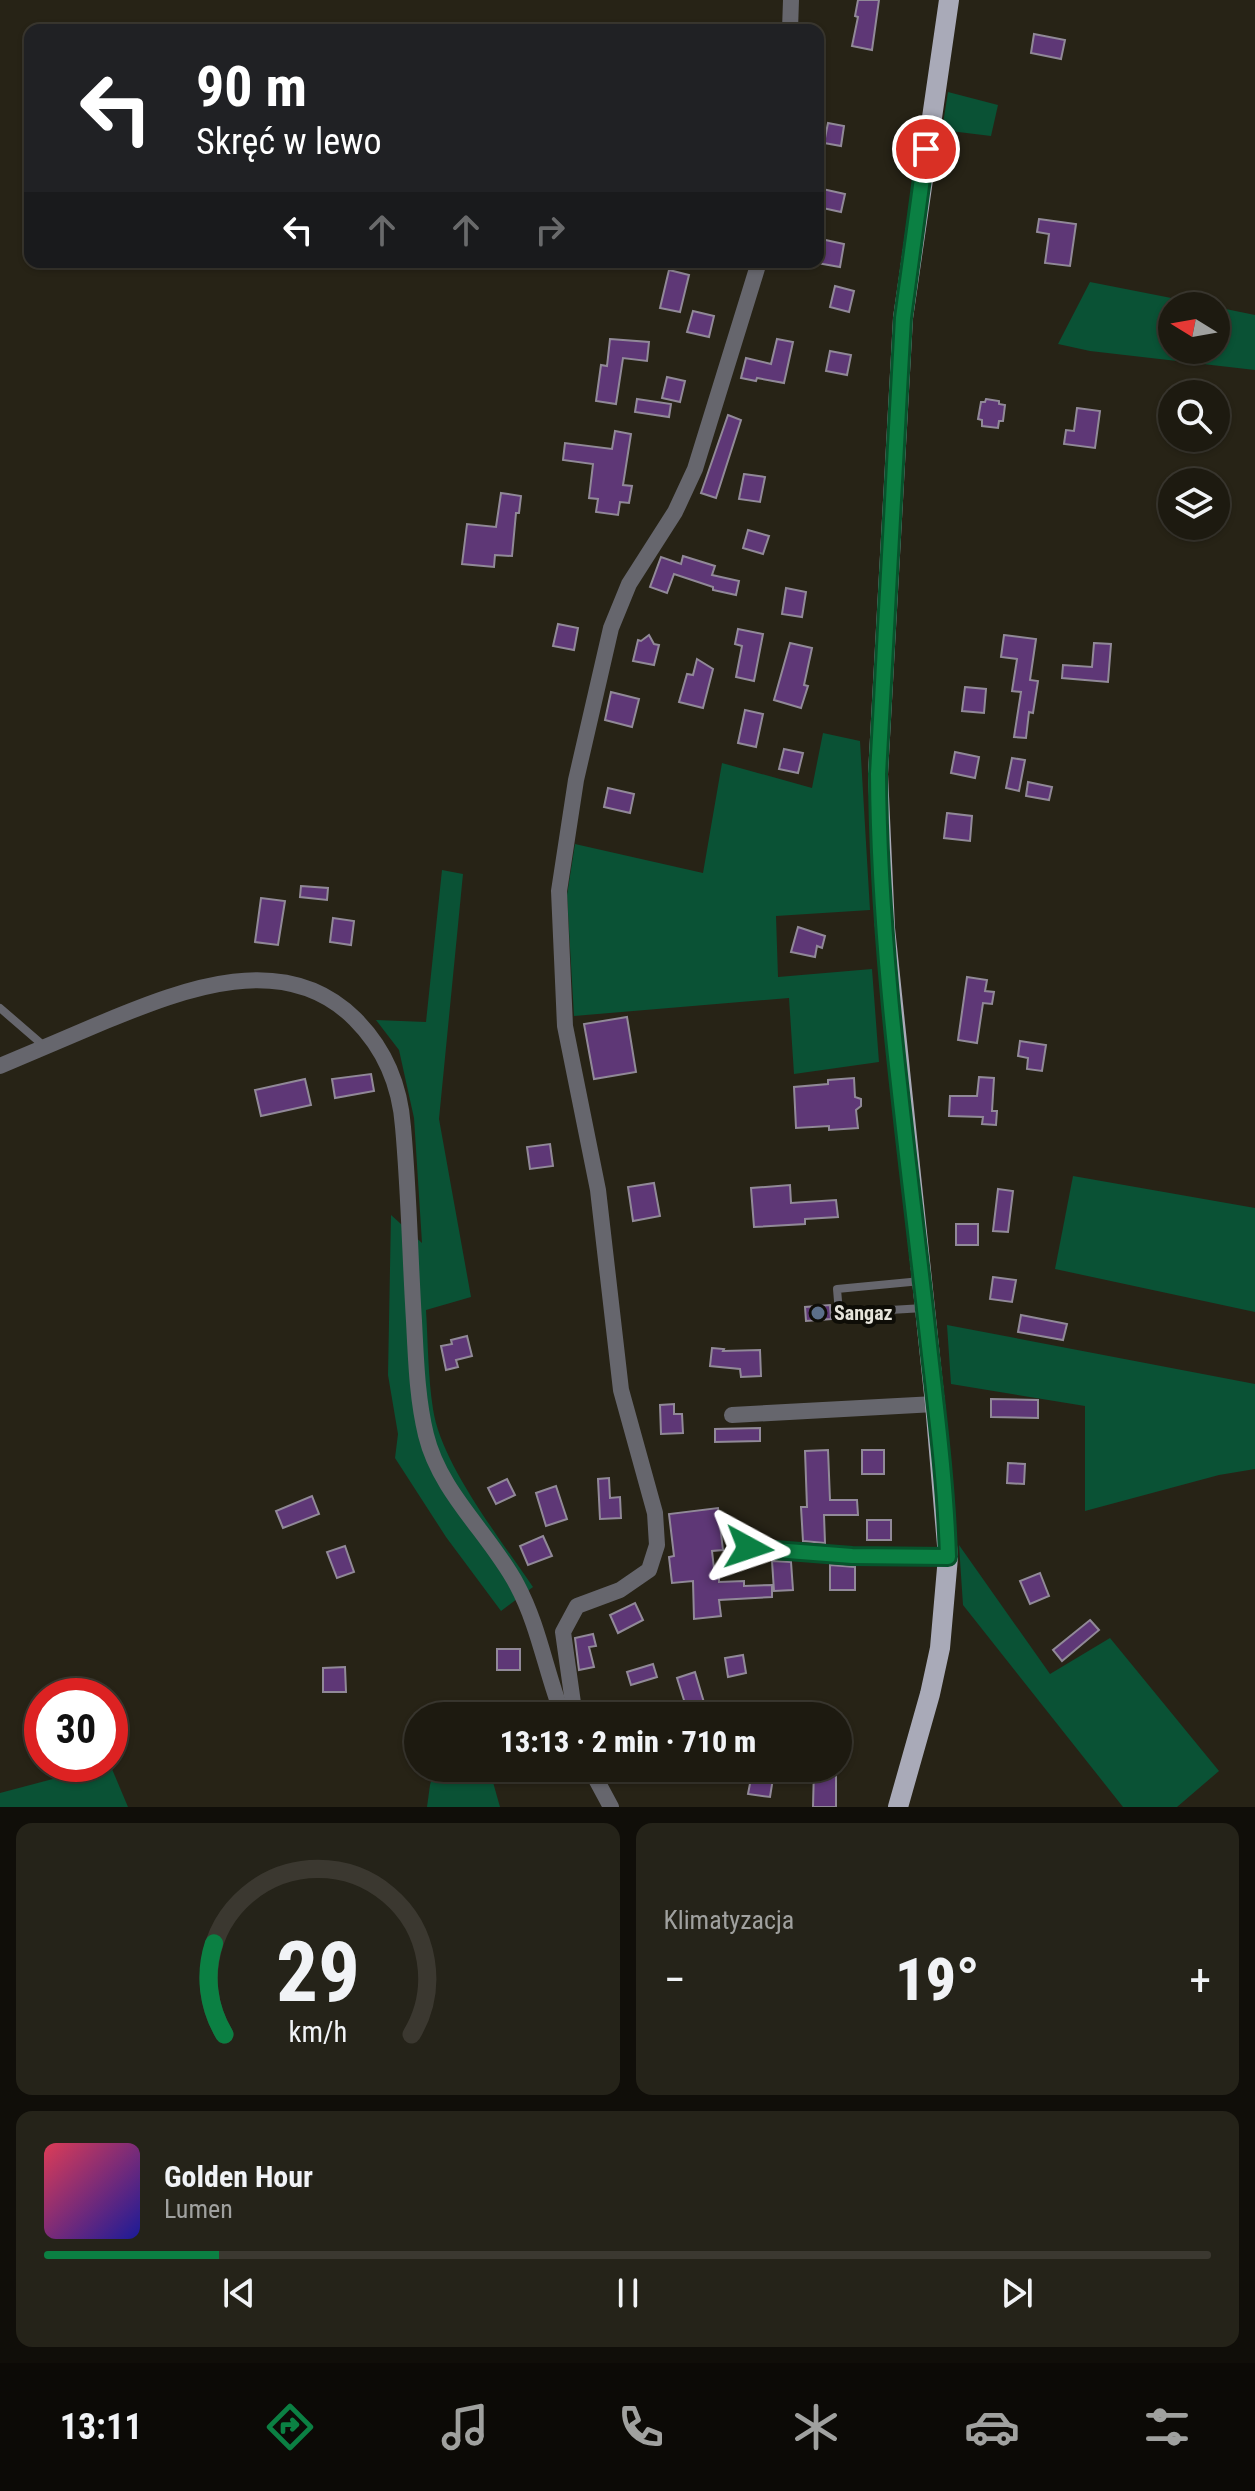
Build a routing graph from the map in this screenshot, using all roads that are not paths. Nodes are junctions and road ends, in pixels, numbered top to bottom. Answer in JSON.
{"nodes":[{"id":1,"x":791,"y":0,"type":"edge"},
{"id":2,"x":949,"y":0,"type":"edge"},
{"id":3,"x":790,"y":24,"type":"edge"},
{"id":4,"x":757,"y":268,"type":"edge"},
{"id":5,"x":0,"y":1008,"type":"edge"},
{"id":6,"x":45,"y":1047,"type":"junction"},
{"id":7,"x":0,"y":1066,"type":"edge"},
{"id":8,"x":922,"y":1281,"type":"junction"},
{"id":9,"x":925,"y":1308,"type":"junction"},
{"id":10,"x":935,"y":1404,"type":"junction"},
{"id":11,"x":732,"y":1415,"type":"dead end"},
{"id":12,"x":749,"y":1548,"type":"dead end"},
{"id":13,"x":948,"y":1557,"type":"junction"},
{"id":14,"x":558,"y":1702,"type":"edge"},
{"id":15,"x":573,"y":1702,"type":"edge"},
{"id":16,"x":598,"y":1782,"type":"edge"},
{"id":17,"x":611,"y":1807,"type":"edge"},
{"id":18,"x":898,"y":1807,"type":"edge"}],
"edges":[{"from":1,"to":3,"type":"street"},
{"from":2,"to":8,"type":"main road"},
{"from":4,"to":15,"type":"street"},
{"from":5,"to":6,"type":"lane"},
{"from":6,"to":7,"type":"street"},
{"from":6,"to":14,"type":"street"},
{"from":8,"to":9,"type":"main road"},
{"from":8,"to":9,"type":"lane"},
{"from":9,"to":10,"type":"main road"},
{"from":10,"to":11,"type":"street"},
{"from":10,"to":13,"type":"main road"},
{"from":12,"to":13,"type":"street"},
{"from":13,"to":18,"type":"main road"},
{"from":16,"to":17,"type":"street"}]}
